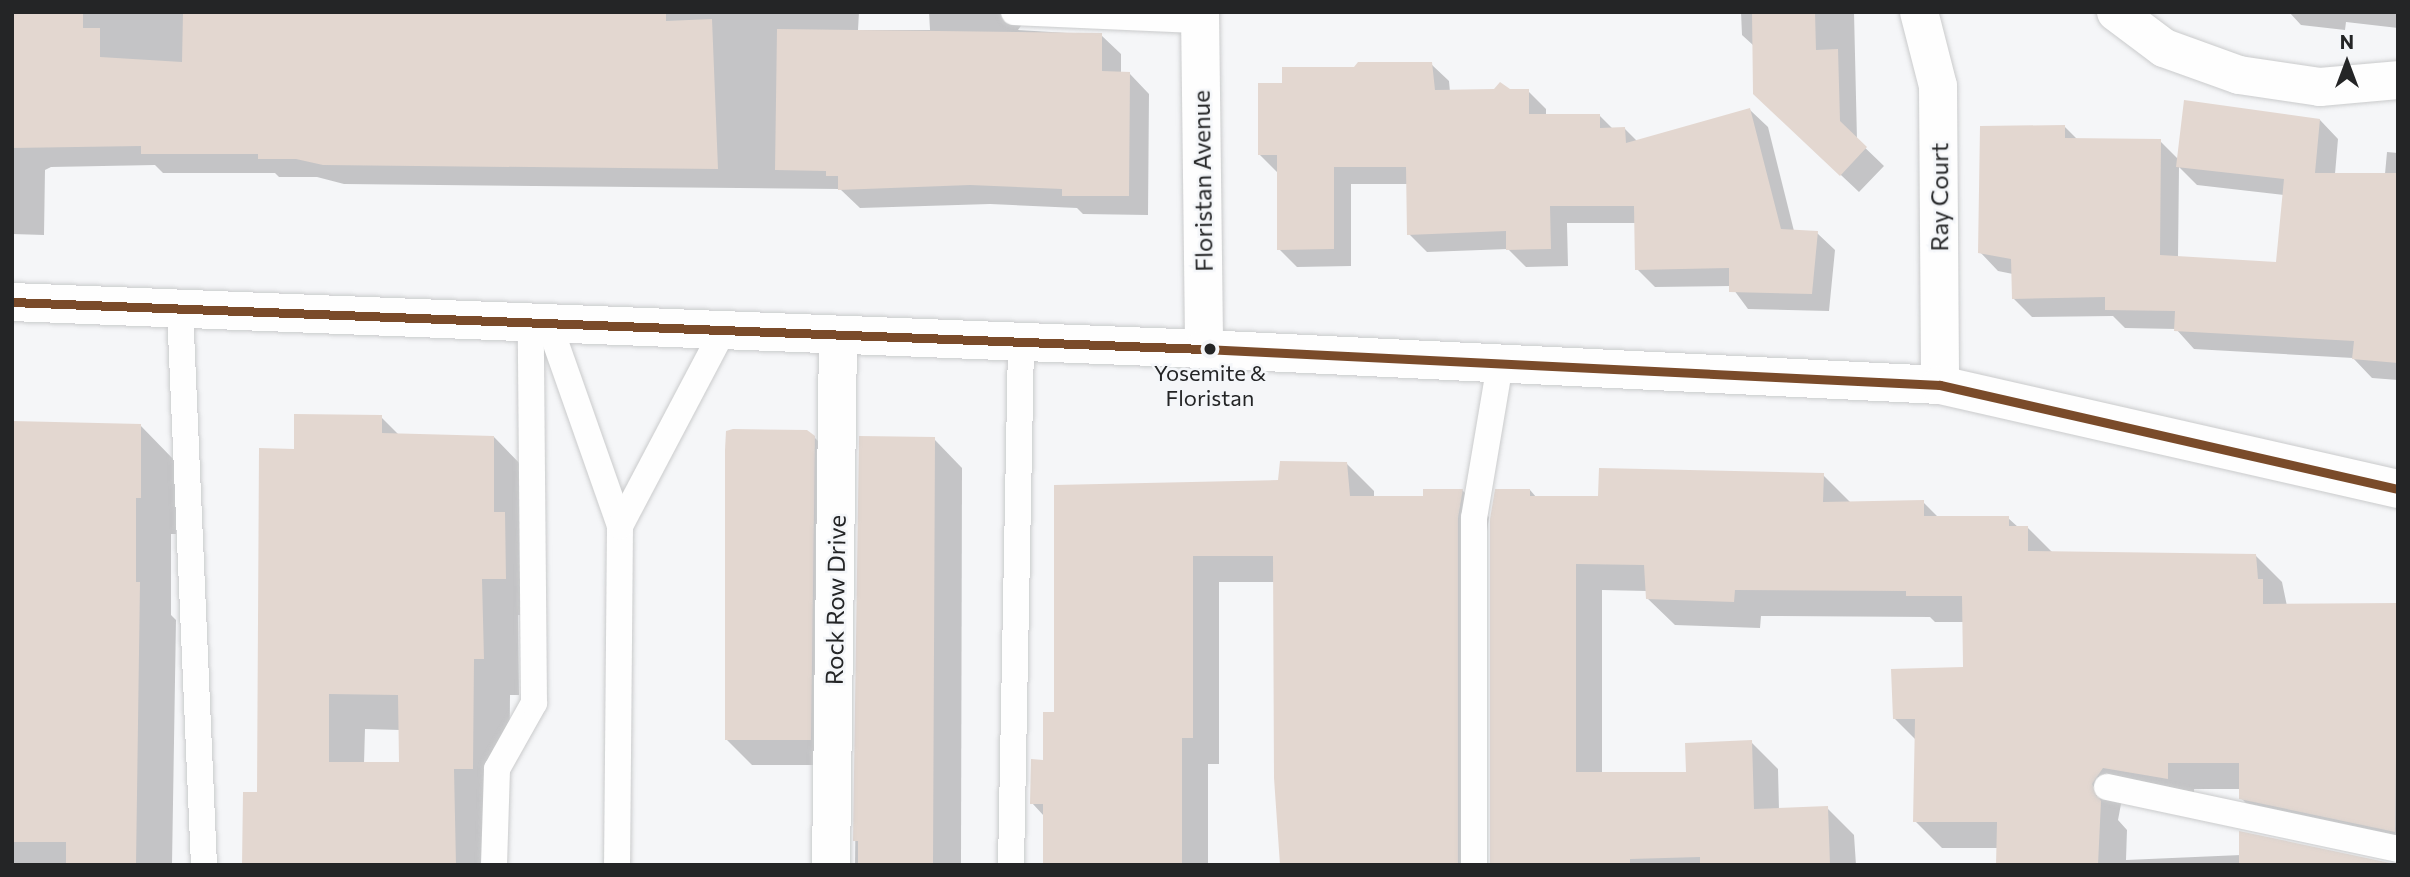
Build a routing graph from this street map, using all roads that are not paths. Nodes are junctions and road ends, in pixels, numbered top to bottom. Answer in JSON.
{"nodes":[{"id":1,"x":1014,"y":12,"type":"edge"},
{"id":2,"x":1919,"y":12,"type":"edge"},
{"id":3,"x":2116,"y":12,"type":"edge"},
{"id":4,"x":1200,"y":16,"type":"edge"},
{"id":5,"x":2398,"y":80,"type":"edge"},
{"id":6,"x":12,"y":302,"type":"edge"},
{"id":7,"x":180,"y":309,"type":"junction"},
{"id":8,"x":540,"y":323,"type":"junction"},
{"id":9,"x":723,"y":331,"type":"junction"},
{"id":10,"x":838,"y":335,"type":"junction"},
{"id":11,"x":1021,"y":342,"type":"junction"},
{"id":12,"x":1204,"y":349,"type":"junction"},
{"id":13,"x":1500,"y":364,"type":"junction"},
{"id":14,"x":1940,"y":384,"type":"junction"},
{"id":15,"x":2398,"y":489,"type":"edge"},
{"id":16,"x":620,"y":526,"type":"junction"},
{"id":17,"x":2107,"y":787,"type":"dead end"},
{"id":18,"x":2398,"y":849,"type":"edge"},
{"id":19,"x":204,"y":865,"type":"edge"},
{"id":20,"x":495,"y":865,"type":"edge"},
{"id":21,"x":617,"y":865,"type":"edge"},
{"id":22,"x":831,"y":865,"type":"edge"},
{"id":23,"x":1011,"y":865,"type":"edge"},
{"id":24,"x":1474,"y":865,"type":"edge"}],
"edges":[{"from":1,"to":4,"type":"lane"},
{"from":2,"to":14,"type":"street","name":"Ray Court"},
{"from":3,"to":5,"type":"street"},
{"from":4,"to":12,"type":"street","name":"Floristan Avenue"},
{"from":6,"to":7,"type":"street"},
{"from":7,"to":8,"type":"street"},
{"from":7,"to":19,"type":"lane"},
{"from":8,"to":9,"type":"street"},
{"from":8,"to":16,"type":"lane"},
{"from":8,"to":20,"type":"lane"},
{"from":9,"to":10,"type":"street"},
{"from":9,"to":16,"type":"lane"},
{"from":10,"to":11,"type":"street"},
{"from":10,"to":22,"type":"street","name":"Rock Row Drive"},
{"from":11,"to":12,"type":"street"},
{"from":11,"to":23,"type":"lane"},
{"from":12,"to":13,"type":"street"},
{"from":13,"to":14,"type":"street"},
{"from":13,"to":24,"type":"lane"},
{"from":14,"to":15,"type":"street"},
{"from":16,"to":21,"type":"lane"},
{"from":17,"to":18,"type":"lane"}]}
